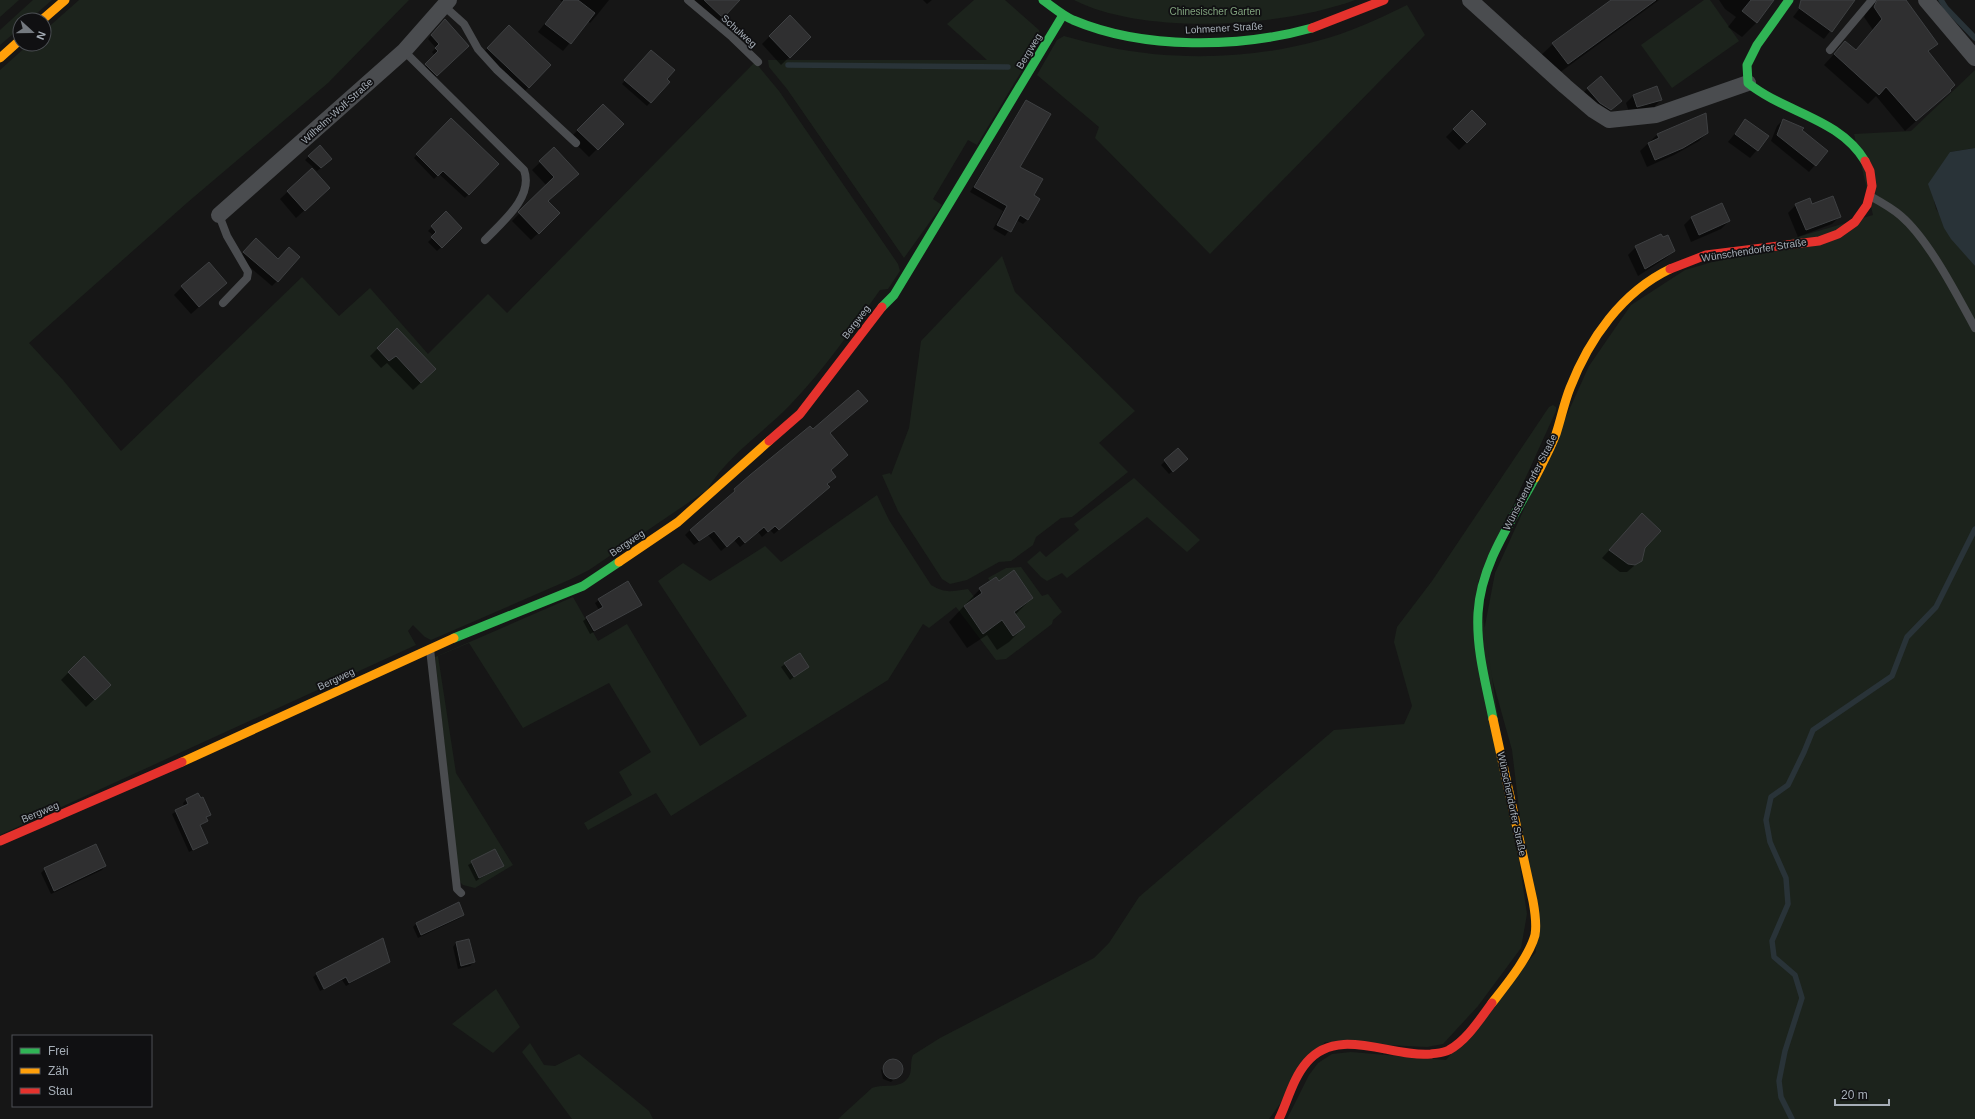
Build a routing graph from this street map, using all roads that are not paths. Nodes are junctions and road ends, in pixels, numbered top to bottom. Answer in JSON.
{"nodes":[{"id":1,"x":65,"y":0,"type":"edge"},
{"id":2,"x":688,"y":0,"type":"edge"},
{"id":3,"x":1043,"y":0,"type":"edge"},
{"id":4,"x":1384,"y":0,"type":"edge"},
{"id":5,"x":1470,"y":0,"type":"edge"},
{"id":6,"x":1789,"y":0,"type":"edge"},
{"id":7,"x":1872,"y":0,"type":"edge"},
{"id":8,"x":1926,"y":0,"type":"edge"},
{"id":9,"x":447,"y":3,"type":"edge"},
{"id":10,"x":51,"y":12,"type":"edge"},
{"id":11,"x":1063,"y":14,"type":"junction"},
{"id":12,"x":12,"y":47,"type":"edge"},
{"id":13,"x":1830,"y":50,"type":"dead end"},
{"id":14,"x":404,"y":51,"type":"junction"},
{"id":15,"x":0,"y":58,"type":"edge"},
{"id":16,"x":1975,"y":58,"type":"edge"},
{"id":17,"x":758,"y":62,"type":"dead end"},
{"id":18,"x":1748,"y":83,"type":"junction"},
{"id":19,"x":576,"y":143,"type":"dead end"},
{"id":20,"x":1870,"y":196,"type":"junction"},
{"id":21,"x":220,"y":215,"type":"joint"},
{"id":22,"x":485,"y":240,"type":"dead end"},
{"id":23,"x":223,"y":303,"type":"dead end"},
{"id":24,"x":1975,"y":328,"type":"edge"},
{"id":25,"x":430,"y":648,"type":"junction"},
{"id":26,"x":0,"y":841,"type":"edge"},
{"id":27,"x":461,"y":893,"type":"dead end"},
{"id":28,"x":1279,"y":1119,"type":"edge"}],
"edges":[{"from":1,"to":10,"type":"street"},
{"from":2,"to":17,"type":"lane","name":"Schulweg"},
{"from":3,"to":11,"type":"street","name":"Lohmener Straße"},
{"from":4,"to":11,"type":"street","name":"Lohmener Straße"},
{"from":5,"to":18,"type":"street"},
{"from":6,"to":18,"type":"street"},
{"from":7,"to":13,"type":"lane"},
{"from":8,"to":16,"type":"street"},
{"from":9,"to":14,"type":"street","name":"Wilhelm-Wolf-Straße"},
{"from":9,"to":19,"type":"lane"},
{"from":11,"to":25,"type":"street","name":"Bergweg"},
{"from":12,"to":15,"type":"street"},
{"from":14,"to":21,"type":"street","name":"Wilhelm-Wolf-Straße"},
{"from":14,"to":22,"type":"lane"},
{"from":18,"to":20,"type":"street","name":"Wünschendorfer Straße"},
{"from":20,"to":24,"type":"lane"},
{"from":20,"to":28,"type":"street","name":"Wünschendorfer Straße"},
{"from":21,"to":23,"type":"lane"},
{"from":25,"to":26,"type":"street","name":"Bergweg"},
{"from":25,"to":27,"type":"lane"}]}
